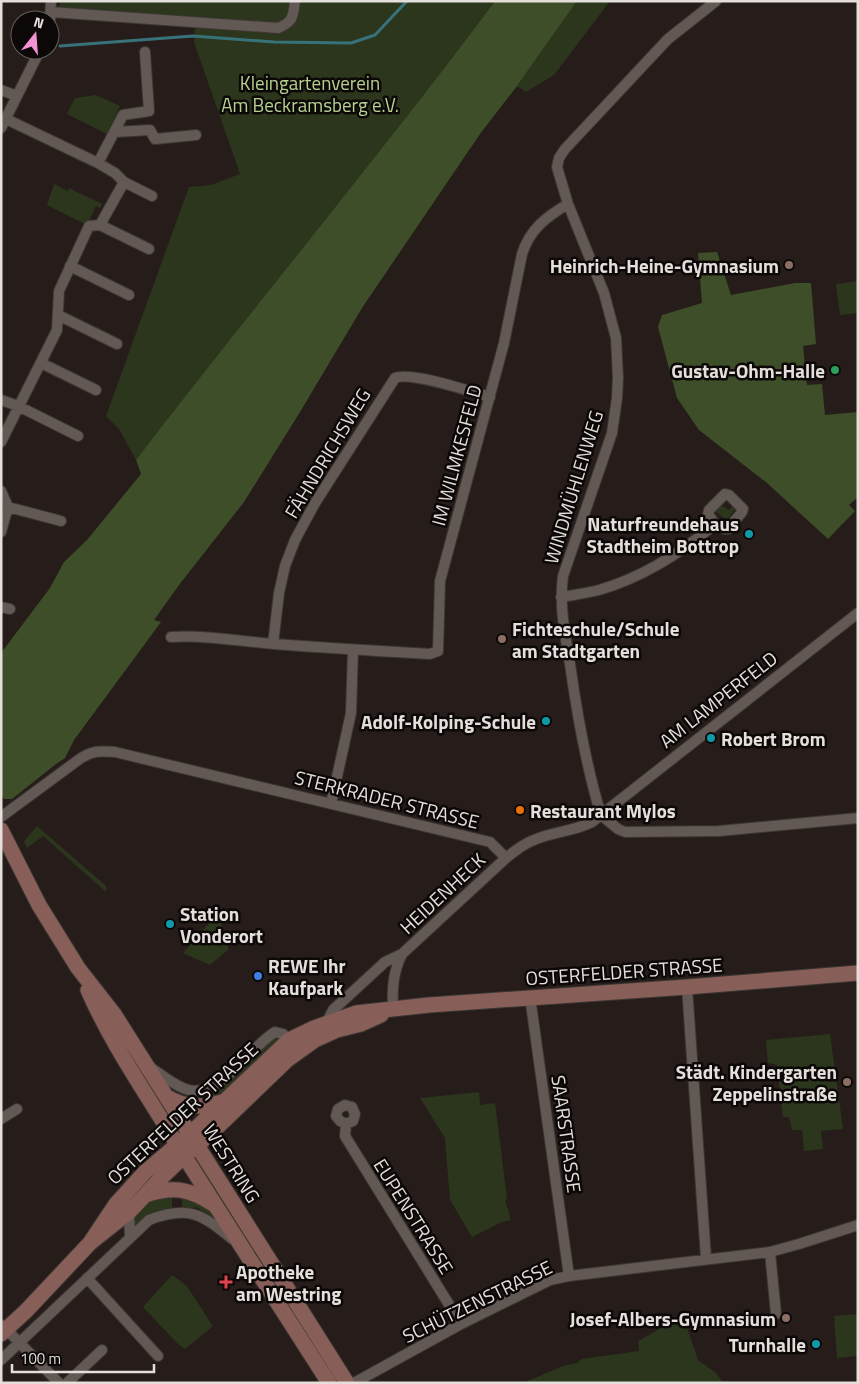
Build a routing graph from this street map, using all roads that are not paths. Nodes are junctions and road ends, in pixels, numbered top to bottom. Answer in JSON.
{"nodes":[{"id":1,"x":295,"y":1,"type":"edge"},
{"id":2,"x":716,"y":1,"type":"edge"},
{"id":3,"x":60,"y":12,"type":"edge"},
{"id":4,"x":146,"y":52,"type":"dead end"},
{"id":5,"x":35,"y":60,"type":"edge"},
{"id":6,"x":1,"y":90,"type":"edge"},
{"id":7,"x":17,"y":96,"type":"junction"},
{"id":8,"x":149,"y":112,"type":"junction"},
{"id":9,"x":4,"y":123,"type":"edge"},
{"id":10,"x":150,"y":130,"type":"junction"},
{"id":11,"x":115,"y":132,"type":"junction"},
{"id":12,"x":196,"y":135,"type":"dead end"},
{"id":13,"x":98,"y":163,"type":"junction"},
{"id":14,"x":124,"y":182,"type":"junction"},
{"id":15,"x":152,"y":196,"type":"dead end"},
{"id":16,"x":568,"y":204,"type":"junction"},
{"id":17,"x":100,"y":225,"type":"junction"},
{"id":18,"x":149,"y":250,"type":"dead end"},
{"id":19,"x":70,"y":266,"type":"junction"},
{"id":20,"x":129,"y":295,"type":"dead end"},
{"id":21,"x":58,"y":315,"type":"junction"},
{"id":22,"x":117,"y":344,"type":"dead end"},
{"id":23,"x":40,"y":363,"type":"junction"},
{"id":24,"x":96,"y":390,"type":"dead end"},
{"id":25,"x":490,"y":397,"type":"junction"},
{"id":26,"x":1,"y":400,"type":"edge"},
{"id":27,"x":18,"y":406,"type":"junction"},
{"id":28,"x":78,"y":436,"type":"dead end"},
{"id":29,"x":1,"y":442,"type":"edge"},
{"id":30,"x":1,"y":490,"type":"edge"},
{"id":31,"x":8,"y":507,"type":"junction"},
{"id":32,"x":61,"y":522,"type":"dead end"},
{"id":33,"x":716,"y":524,"type":"dead end"},
{"id":34,"x":1,"y":532,"type":"edge"},
{"id":35,"x":561,"y":597,"type":"junction"},
{"id":36,"x":858,"y":613,"type":"edge"},
{"id":37,"x":171,"y":637,"type":"dead end"},
{"id":38,"x":272,"y":644,"type":"junction"},
{"id":39,"x":353,"y":650,"type":"junction"},
{"id":40,"x":331,"y":804,"type":"junction"},
{"id":41,"x":601,"y":815,"type":"junction"},
{"id":42,"x":1,"y":817,"type":"edge"},
{"id":43,"x":858,"y":818,"type":"edge"},
{"id":44,"x":1,"y":830,"type":"edge"},
{"id":45,"x":506,"y":858,"type":"junction"},
{"id":46,"x":402,"y":954,"type":"junction"},
{"id":47,"x":78,"y":968,"type":"junction"},
{"id":48,"x":858,"y":973,"type":"edge"},
{"id":49,"x":687,"y":987,"type":"junction"},
{"id":50,"x":530,"y":997,"type":"junction"},
{"id":51,"x":394,"y":1010,"type":"junction"},
{"id":52,"x":326,"y":1024,"type":"junction"},
{"id":53,"x":289,"y":1040,"type":"junction"},
{"id":54,"x":147,"y":1065,"type":"junction"},
{"id":55,"x":167,"y":1097,"type":"junction"},
{"id":56,"x":225,"y":1101,"type":"junction"},
{"id":57,"x":16,"y":1109,"type":"dead end"},
{"id":58,"x":1,"y":1119,"type":"edge"},
{"id":59,"x":346,"y":1124,"type":"dead end"},
{"id":60,"x":194,"y":1140,"type":"junction"},
{"id":61,"x":180,"y":1150,"type":"junction"},
{"id":62,"x":144,"y":1195,"type":"junction"},
{"id":63,"x":217,"y":1207,"type":"junction"},
{"id":64,"x":129,"y":1212,"type":"junction"},
{"id":65,"x":858,"y":1225,"type":"edge"},
{"id":66,"x":130,"y":1237,"type":"junction"},
{"id":67,"x":90,"y":1243,"type":"junction"},
{"id":68,"x":240,"y":1246,"type":"junction"},
{"id":69,"x":770,"y":1252,"type":"junction"},
{"id":70,"x":706,"y":1258,"type":"junction"},
{"id":71,"x":568,"y":1276,"type":"junction"},
{"id":72,"x":87,"y":1278,"type":"junction"},
{"id":73,"x":776,"y":1314,"type":"dead end"},
{"id":74,"x":461,"y":1324,"type":"junction"},
{"id":75,"x":3,"y":1329,"type":"edge"},
{"id":76,"x":20,"y":1342,"type":"junction"},
{"id":77,"x":102,"y":1350,"type":"dead end"},
{"id":78,"x":158,"y":1356,"type":"dead end"},
{"id":79,"x":1,"y":1360,"type":"edge"},
{"id":80,"x":59,"y":1383,"type":"edge"},
{"id":81,"x":67,"y":1383,"type":"edge"},
{"id":82,"x":328,"y":1383,"type":"edge"},
{"id":83,"x":347,"y":1383,"type":"edge"},
{"id":84,"x":354,"y":1383,"type":"edge"}],
"edges":[{"from":1,"to":3,"type":"street"},
{"from":2,"to":16,"type":"street","name":"WINDMÜHLENWEG"},
{"from":4,"to":8,"type":"street"},
{"from":5,"to":7,"type":"street"},
{"from":6,"to":7,"type":"street"},
{"from":7,"to":9,"type":"street"},
{"from":8,"to":10,"type":"street"},
{"from":8,"to":11,"type":"street"},
{"from":9,"to":13,"type":"street"},
{"from":10,"to":11,"type":"street"},
{"from":10,"to":12,"type":"street"},
{"from":11,"to":13,"type":"street"},
{"from":13,"to":14,"type":"street"},
{"from":14,"to":15,"type":"street"},
{"from":14,"to":17,"type":"street"},
{"from":16,"to":25,"type":"street","name":"IM WILMKESFELD"},
{"from":16,"to":35,"type":"street","name":"WINDMÜHLENWEG"},
{"from":17,"to":18,"type":"street"},
{"from":17,"to":19,"type":"street"},
{"from":19,"to":20,"type":"street"},
{"from":19,"to":21,"type":"street"},
{"from":21,"to":22,"type":"street"},
{"from":21,"to":23,"type":"street"},
{"from":23,"to":24,"type":"street"},
{"from":23,"to":27,"type":"street"},
{"from":25,"to":38,"type":"street","name":"FÄHNDRICHSWEG"},
{"from":25,"to":39,"type":"street","name":"IM WILMKESFELD"},
{"from":26,"to":27,"type":"street"},
{"from":27,"to":28,"type":"street"},
{"from":27,"to":29,"type":"street"},
{"from":30,"to":31,"type":"street"},
{"from":31,"to":32,"type":"street"},
{"from":31,"to":34,"type":"street"},
{"from":33,"to":35,"type":"street"},
{"from":35,"to":41,"type":"street","name":"WINDMÜHLENWEG"},
{"from":36,"to":41,"type":"street","name":"AM LAMPERFELD"},
{"from":37,"to":38,"type":"street","name":"IM WILMKESFELD"},
{"from":38,"to":39,"type":"street","name":"IM WILMKESFELD"},
{"from":39,"to":40,"type":"street"},
{"from":40,"to":42,"type":"street","name":"STERKRADER STRASSE"},
{"from":40,"to":45,"type":"street","name":"STERKRADER STRASSE"},
{"from":41,"to":43,"type":"street"},
{"from":41,"to":45,"type":"street"},
{"from":44,"to":47,"type":"main road","name":"WESTRING"},
{"from":45,"to":46,"type":"street","name":"HEIDENHECK"},
{"from":46,"to":51,"type":"street","name":"HEIDENHECK"},
{"from":46,"to":52,"type":"street","name":"HEIDENHECK"},
{"from":47,"to":54,"type":"main road","name":"WESTRING"},
{"from":47,"to":61,"type":"main road","name":"WESTRING"},
{"from":48,"to":49,"type":"main road","name":"OSTERFELDER STRASSE"},
{"from":49,"to":50,"type":"main road","name":"OSTERFELDER STRASSE"},
{"from":49,"to":70,"type":"street"},
{"from":50,"to":51,"type":"main road","name":"OSTERFELDER STRASSE"},
{"from":50,"to":71,"type":"street","name":"SAARSTRASSE"},
{"from":51,"to":52,"type":"main road","name":"OSTERFELDER STRASSE"},
{"from":51,"to":60,"type":"main road","name":"OSTERFELDER STRASSE"},
{"from":52,"to":53,"type":"main road","name":"OSTERFELDER STRASSE"},
{"from":53,"to":54,"type":"street","name":"OSTERFELDER STRASSE"},
{"from":53,"to":56,"type":"main road","name":"OSTERFELDER STRASSE"},
{"from":54,"to":55,"type":"main road","name":"WESTRING"},
{"from":55,"to":56,"type":"main road"},
{"from":55,"to":60,"type":"main road","name":"WESTRING"},
{"from":56,"to":60,"type":"main road","name":"OSTERFELDER STRASSE"},
{"from":57,"to":58,"type":"street"},
{"from":59,"to":74,"type":"street","name":"EUPENSTRASSE"},
{"from":60,"to":61,"type":"main road","name":"OSTERFELDER STRASSE"},
{"from":60,"to":83,"type":"main road","name":"WESTRING"},
{"from":61,"to":62,"type":"main road","name":"OSTERFELDER STRASSE"},
{"from":61,"to":63,"type":"main road","name":"WESTRING"},
{"from":61,"to":67,"type":"main road","name":"OSTERFELDER STRASSE"},
{"from":62,"to":63,"type":"main road"},
{"from":62,"to":64,"type":"main road","name":"OSTERFELDER STRASSE"},
{"from":63,"to":68,"type":"main road","name":"WESTRING"},
{"from":64,"to":66,"type":"street","name":"OSTERFELDER STRASSE"},
{"from":64,"to":67,"type":"main road","name":"OSTERFELDER STRASSE"},
{"from":65,"to":69,"type":"street","name":"SCHÜTZENSTRASSE"},
{"from":66,"to":68,"type":"street"},
{"from":66,"to":72,"type":"street"},
{"from":67,"to":75,"type":"main road","name":"OSTERFELDER STRASSE"},
{"from":68,"to":82,"type":"main road","name":"WESTRING"},
{"from":69,"to":70,"type":"street","name":"SCHÜTZENSTRASSE"},
{"from":69,"to":73,"type":"street"},
{"from":70,"to":71,"type":"street","name":"SCHÜTZENSTRASSE"},
{"from":71,"to":74,"type":"street","name":"SCHÜTZENSTRASSE"},
{"from":72,"to":76,"type":"street"},
{"from":72,"to":78,"type":"street"},
{"from":74,"to":84,"type":"street","name":"SCHÜTZENSTRASSE"},
{"from":75,"to":76,"type":"street","name":"OSTERFELDER STRASSE"},
{"from":76,"to":79,"type":"street"},
{"from":76,"to":80,"type":"street","name":"OSTERFELDER STRASSE"},
{"from":77,"to":81,"type":"street"}]}
